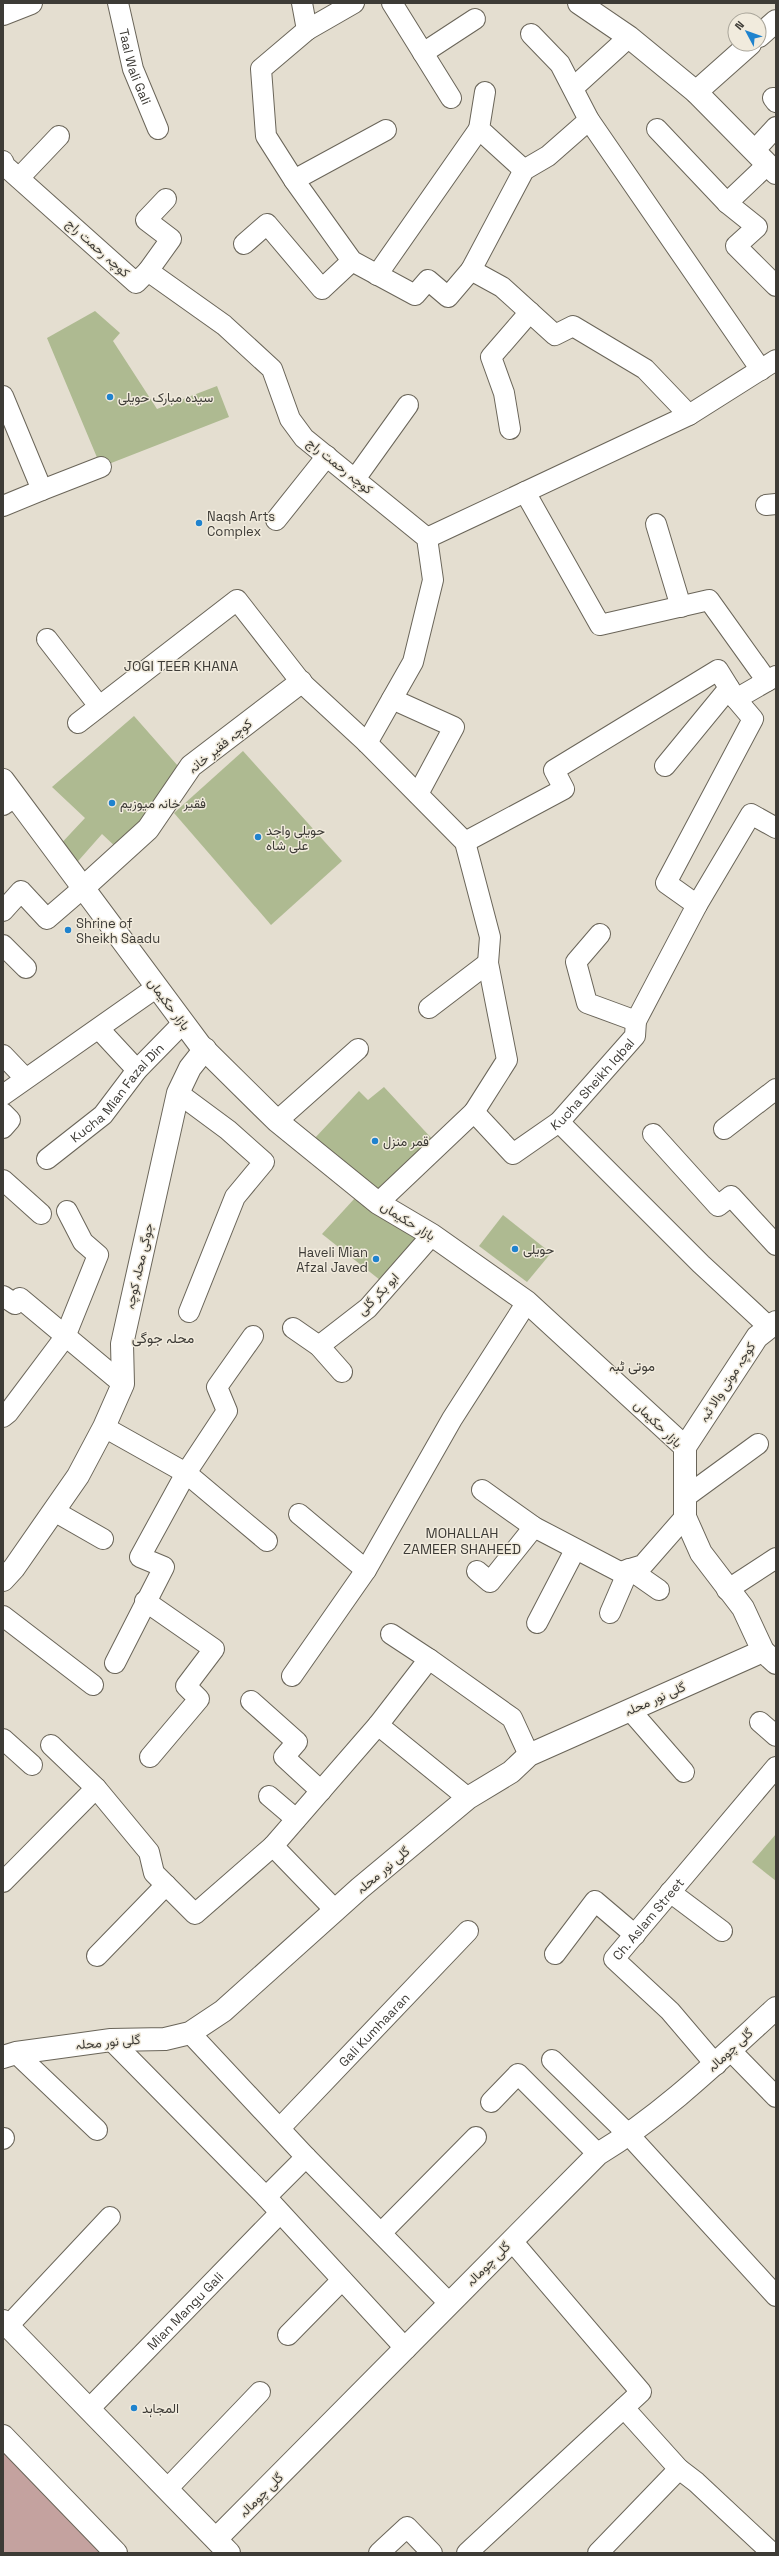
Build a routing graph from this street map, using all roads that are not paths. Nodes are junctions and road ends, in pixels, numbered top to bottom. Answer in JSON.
{"nodes":[{"id":1,"x":32,"y":3,"type":"edge"},
{"id":2,"x":118,"y":3,"type":"edge"},
{"id":3,"x":302,"y":3,"type":"edge"},
{"id":4,"x":354,"y":3,"type":"edge"},
{"id":5,"x":392,"y":3,"type":"edge"},
{"id":6,"x":579,"y":3,"type":"edge"},
{"id":7,"x":3,"y":14,"type":"edge"},
{"id":8,"x":474,"y":19,"type":"dead end"},
{"id":9,"x":776,"y":20,"type":"edge"},
{"id":10,"x":767,"y":28,"type":"edge"},
{"id":11,"x":307,"y":30,"type":"junction"},
{"id":12,"x":530,"y":34,"type":"dead end"},
{"id":13,"x":629,"y":37,"type":"junction"},
{"id":14,"x":741,"y":52,"type":"edge"},
{"id":15,"x":423,"y":53,"type":"junction"},
{"id":16,"x":573,"y":88,"type":"junction"},
{"id":17,"x":485,"y":92,"type":"dead end"},
{"id":18,"x":696,"y":92,"type":"junction"},
{"id":19,"x":451,"y":98,"type":"dead end"},
{"id":20,"x":589,"y":120,"type":"junction"},
{"id":21,"x":776,"y":127,"type":"edge"},
{"id":22,"x":158,"y":129,"type":"dead end"},
{"id":23,"x":479,"y":129,"type":"junction"},
{"id":24,"x":657,"y":129,"type":"dead end"},
{"id":25,"x":386,"y":130,"type":"dead end"},
{"id":26,"x":59,"y":136,"type":"dead end"},
{"id":27,"x":3,"y":161,"type":"edge"},
{"id":28,"x":766,"y":163,"type":"edge"},
{"id":29,"x":524,"y":170,"type":"junction"},
{"id":30,"x":19,"y":178,"type":"junction"},
{"id":31,"x":294,"y":180,"type":"junction"},
{"id":32,"x":166,"y":199,"type":"dead end"},
{"id":33,"x":727,"y":203,"type":"junction"},
{"id":34,"x":244,"y":244,"type":"dead end"},
{"id":35,"x":352,"y":261,"type":"junction"},
{"id":36,"x":471,"y":270,"type":"junction"},
{"id":37,"x":148,"y":271,"type":"junction"},
{"id":38,"x":377,"y":275,"type":"junction"},
{"id":39,"x":776,"y":286,"type":"edge"},
{"id":40,"x":530,"y":312,"type":"junction"},
{"id":41,"x":768,"y":365,"type":"edge"},
{"id":42,"x":3,"y":396,"type":"edge"},
{"id":43,"x":408,"y":405,"type":"dead end"},
{"id":44,"x":689,"y":415,"type":"junction"},
{"id":45,"x":510,"y":428,"type":"dead end"},
{"id":46,"x":327,"y":456,"type":"junction"},
{"id":47,"x":101,"y":467,"type":"dead end"},
{"id":48,"x":355,"y":479,"type":"junction"},
{"id":49,"x":42,"y":490,"type":"junction"},
{"id":50,"x":525,"y":492,"type":"junction"},
{"id":51,"x":3,"y":506,"type":"edge"},
{"id":52,"x":276,"y":520,"type":"dead end"},
{"id":53,"x":656,"y":524,"type":"dead end"},
{"id":54,"x":427,"y":538,"type":"junction"},
{"id":55,"x":680,"y":607,"type":"junction"},
{"id":56,"x":46,"y":639,"type":"dead end"},
{"id":57,"x":772,"y":678,"type":"edge"},
{"id":58,"x":301,"y":682,"type":"junction"},
{"id":59,"x":733,"y":694,"type":"junction"},
{"id":60,"x":392,"y":699,"type":"junction"},
{"id":61,"x":99,"y":706,"type":"junction"},
{"id":62,"x":78,"y":723,"type":"dead end"},
{"id":63,"x":367,"y":743,"type":"junction"},
{"id":64,"x":665,"y":766,"type":"dead end"},
{"id":65,"x":7,"y":794,"type":"edge"},
{"id":66,"x":418,"y":794,"type":"junction"},
{"id":67,"x":776,"y":828,"type":"edge"},
{"id":68,"x":465,"y":842,"type":"junction"},
{"id":69,"x":83,"y":888,"type":"junction"},
{"id":70,"x":697,"y":905,"type":"junction"},
{"id":71,"x":3,"y":911,"type":"edge"},
{"id":72,"x":600,"y":934,"type":"dead end"},
{"id":73,"x":3,"y":945,"type":"edge"},
{"id":74,"x":488,"y":963,"type":"junction"},
{"id":75,"x":26,"y":968,"type":"dead end"},
{"id":76,"x":157,"y":987,"type":"junction"},
{"id":77,"x":429,"y":1008,"type":"dead end"},
{"id":78,"x":636,"y":1021,"type":"junction"},
{"id":79,"x":183,"y":1023,"type":"junction"},
{"id":80,"x":99,"y":1029,"type":"junction"},
{"id":81,"x":205,"y":1049,"type":"junction"},
{"id":82,"x":358,"y":1049,"type":"dead end"},
{"id":83,"x":3,"y":1054,"type":"edge"},
{"id":84,"x":137,"y":1070,"type":"junction"},
{"id":85,"x":26,"y":1078,"type":"junction"},
{"id":86,"x":776,"y":1089,"type":"edge"},
{"id":87,"x":178,"y":1093,"type":"junction"},
{"id":88,"x":3,"y":1095,"type":"edge"},
{"id":89,"x":474,"y":1112,"type":"junction"},
{"id":90,"x":3,"y":1113,"type":"edge"},
{"id":91,"x":277,"y":1121,"type":"junction"},
{"id":92,"x":559,"y":1122,"type":"junction"},
{"id":93,"x":3,"y":1128,"type":"edge"},
{"id":94,"x":724,"y":1129,"type":"dead end"},
{"id":95,"x":653,"y":1134,"type":"dead end"},
{"id":96,"x":47,"y":1159,"type":"dead end"},
{"id":97,"x":3,"y":1180,"type":"edge"},
{"id":98,"x":378,"y":1203,"type":"junction"},
{"id":99,"x":67,"y":1211,"type":"dead end"},
{"id":100,"x":41,"y":1214,"type":"dead end"},
{"id":101,"x":432,"y":1235,"type":"junction"},
{"id":102,"x":776,"y":1244,"type":"edge"},
{"id":103,"x":3,"y":1296,"type":"edge"},
{"id":104,"x":527,"y":1302,"type":"junction"},
{"id":105,"x":189,"y":1312,"type":"dead end"},
{"id":106,"x":772,"y":1324,"type":"edge"},
{"id":107,"x":293,"y":1328,"type":"dead end"},
{"id":108,"x":253,"y":1336,"type":"dead end"},
{"id":109,"x":65,"y":1337,"type":"junction"},
{"id":110,"x":318,"y":1346,"type":"junction"},
{"id":111,"x":342,"y":1372,"type":"dead end"},
{"id":112,"x":123,"y":1384,"type":"junction"},
{"id":113,"x":3,"y":1417,"type":"edge"},
{"id":114,"x":104,"y":1427,"type":"junction"},
{"id":115,"x":758,"y":1444,"type":"dead end"},
{"id":116,"x":685,"y":1446,"type":"junction"},
{"id":117,"x":186,"y":1473,"type":"junction"},
{"id":118,"x":482,"y":1490,"type":"dead end"},
{"id":119,"x":684,"y":1508,"type":"junction"},
{"id":120,"x":54,"y":1511,"type":"junction"},
{"id":121,"x":299,"y":1514,"type":"dead end"},
{"id":122,"x":534,"y":1527,"type":"junction"},
{"id":123,"x":103,"y":1539,"type":"dead end"},
{"id":124,"x":267,"y":1542,"type":"dead end"},
{"id":125,"x":575,"y":1550,"type":"junction"},
{"id":126,"x":776,"y":1558,"type":"edge"},
{"id":127,"x":629,"y":1569,"type":"junction"},
{"id":128,"x":366,"y":1570,"type":"junction"},
{"id":129,"x":477,"y":1571,"type":"dead end"},
{"id":130,"x":3,"y":1580,"type":"edge"},
{"id":131,"x":659,"y":1590,"type":"dead end"},
{"id":132,"x":727,"y":1590,"type":"junction"},
{"id":133,"x":145,"y":1601,"type":"junction"},
{"id":134,"x":610,"y":1613,"type":"dead end"},
{"id":135,"x":3,"y":1616,"type":"edge"},
{"id":136,"x":537,"y":1623,"type":"dead end"},
{"id":137,"x":391,"y":1634,"type":"dead end"},
{"id":138,"x":769,"y":1657,"type":"edge"},
{"id":139,"x":428,"y":1659,"type":"junction"},
{"id":140,"x":115,"y":1663,"type":"dead end"},
{"id":141,"x":292,"y":1676,"type":"dead end"},
{"id":142,"x":93,"y":1685,"type":"dead end"},
{"id":143,"x":251,"y":1701,"type":"dead end"},
{"id":144,"x":630,"y":1710,"type":"junction"},
{"id":145,"x":760,"y":1722,"type":"dead end"},
{"id":146,"x":378,"y":1725,"type":"junction"},
{"id":147,"x":776,"y":1736,"type":"edge"},
{"id":148,"x":3,"y":1739,"type":"edge"},
{"id":149,"x":51,"y":1745,"type":"dead end"},
{"id":150,"x":529,"y":1755,"type":"junction"},
{"id":151,"x":150,"y":1757,"type":"dead end"},
{"id":152,"x":32,"y":1765,"type":"dead end"},
{"id":153,"x":776,"y":1767,"type":"edge"},
{"id":154,"x":684,"y":1772,"type":"dead end"},
{"id":155,"x":96,"y":1788,"type":"junction"},
{"id":156,"x":321,"y":1791,"type":"junction"},
{"id":157,"x":269,"y":1796,"type":"dead end"},
{"id":158,"x":468,"y":1798,"type":"junction"},
{"id":159,"x":296,"y":1819,"type":"junction"},
{"id":160,"x":273,"y":1846,"type":"junction"},
{"id":161,"x":3,"y":1882,"type":"edge"},
{"id":162,"x":166,"y":1885,"type":"junction"},
{"id":163,"x":670,"y":1892,"type":"junction"},
{"id":164,"x":335,"y":1910,"type":"junction"},
{"id":165,"x":468,"y":1930,"type":"dead end"},
{"id":166,"x":722,"y":1931,"type":"dead end"},
{"id":167,"x":635,"y":1935,"type":"junction"},
{"id":168,"x":555,"y":1954,"type":"dead end"},
{"id":169,"x":97,"y":1956,"type":"dead end"},
{"id":170,"x":776,"y":2008,"type":"edge"},
{"id":171,"x":190,"y":2033,"type":"junction"},
{"id":172,"x":111,"y":2040,"type":"junction"},
{"id":173,"x":9,"y":2055,"type":"edge"},
{"id":174,"x":723,"y":2057,"type":"junction"},
{"id":175,"x":552,"y":2060,"type":"dead end"},
{"id":176,"x":776,"y":2097,"type":"edge"},
{"id":177,"x":491,"y":2102,"type":"dead end"},
{"id":178,"x":280,"y":2128,"type":"junction"},
{"id":179,"x":97,"y":2130,"type":"dead end"},
{"id":180,"x":629,"y":2135,"type":"junction"},
{"id":181,"x":476,"y":2137,"type":"dead end"},
{"id":182,"x":598,"y":2154,"type":"junction"},
{"id":183,"x":306,"y":2157,"type":"junction"},
{"id":184,"x":266,"y":2197,"type":"junction"},
{"id":185,"x":280,"y":2213,"type":"junction"},
{"id":186,"x":110,"y":2217,"type":"dead end"},
{"id":187,"x":381,"y":2233,"type":"junction"},
{"id":188,"x":512,"y":2241,"type":"junction"},
{"id":189,"x":342,"y":2280,"type":"junction"},
{"id":190,"x":776,"y":2296,"type":"edge"},
{"id":191,"x":449,"y":2303,"type":"junction"},
{"id":192,"x":5,"y":2324,"type":"edge"},
{"id":193,"x":288,"y":2335,"type":"dead end"},
{"id":194,"x":406,"y":2349,"type":"junction"},
{"id":195,"x":260,"y":2392,"type":"dead end"},
{"id":196,"x":90,"y":2408,"type":"junction"},
{"id":197,"x":624,"y":2408,"type":"junction"},
{"id":198,"x":3,"y":2436,"type":"edge"},
{"id":199,"x":679,"y":2469,"type":"junction"},
{"id":200,"x":168,"y":2488,"type":"junction"},
{"id":201,"x":223,"y":2546,"type":"edge"},
{"id":202,"x":766,"y":2551,"type":"edge"},
{"id":203,"x":116,"y":2553,"type":"edge"},
{"id":204,"x":379,"y":2553,"type":"edge"},
{"id":205,"x":432,"y":2553,"type":"edge"},
{"id":206,"x":467,"y":2553,"type":"edge"},
{"id":207,"x":598,"y":2553,"type":"edge"}],
"edges":[{"from":1,"to":7,"type":"street"},
{"from":2,"to":22,"type":"lane","name":"Taal Wali Gali"},
{"from":3,"to":11,"type":"lane"},
{"from":4,"to":11,"type":"lane"},
{"from":5,"to":15,"type":"lane"},
{"from":6,"to":13,"type":"street"},
{"from":8,"to":15,"type":"lane"},
{"from":9,"to":10,"type":"street"},
{"from":11,"to":31,"type":"lane"},
{"from":12,"to":16,"type":"lane"},
{"from":13,"to":16,"type":"lane"},
{"from":13,"to":18,"type":"street"},
{"from":14,"to":18,"type":"street"},
{"from":15,"to":19,"type":"lane"},
{"from":16,"to":20,"type":"lane"},
{"from":17,"to":23,"type":"lane"},
{"from":18,"to":28,"type":"street"},
{"from":20,"to":29,"type":"lane"},
{"from":20,"to":41,"type":"lane"},
{"from":21,"to":28,"type":"lane"},
{"from":23,"to":29,"type":"lane"},
{"from":23,"to":38,"type":"lane"},
{"from":24,"to":33,"type":"lane"},
{"from":25,"to":31,"type":"lane"},
{"from":26,"to":30,"type":"lane"},
{"from":27,"to":30,"type":"lane","name":"کوچہ رحمت راج"},
{"from":28,"to":33,"type":"lane"},
{"from":29,"to":36,"type":"lane"},
{"from":30,"to":37,"type":"lane","name":"کوچہ رحمت راج"},
{"from":31,"to":35,"type":"lane"},
{"from":32,"to":37,"type":"lane"},
{"from":33,"to":39,"type":"lane"},
{"from":34,"to":35,"type":"lane"},
{"from":35,"to":38,"type":"lane"},
{"from":36,"to":38,"type":"lane"},
{"from":36,"to":40,"type":"lane"},
{"from":37,"to":46,"type":"lane","name":"کوچہ رحمت راج"},
{"from":40,"to":44,"type":"lane"},
{"from":40,"to":45,"type":"lane"},
{"from":41,"to":44,"type":"lane"},
{"from":42,"to":49,"type":"lane"},
{"from":43,"to":48,"type":"lane"},
{"from":44,"to":50,"type":"lane"},
{"from":46,"to":48,"type":"lane","name":"کوچہ رحمت راج"},
{"from":46,"to":52,"type":"lane"},
{"from":47,"to":49,"type":"lane"},
{"from":48,"to":54,"type":"lane","name":"کوچہ رحمت راج"},
{"from":49,"to":51,"type":"lane"},
{"from":50,"to":54,"type":"lane"},
{"from":50,"to":55,"type":"lane"},
{"from":53,"to":55,"type":"lane"},
{"from":54,"to":60,"type":"lane"},
{"from":55,"to":57,"type":"lane"},
{"from":56,"to":61,"type":"lane"},
{"from":57,"to":59,"type":"lane"},
{"from":58,"to":61,"type":"lane"},
{"from":58,"to":63,"type":"lane"},
{"from":58,"to":69,"type":"street","name":"کوچہ فقیر خانہ"},
{"from":59,"to":64,"type":"lane"},
{"from":59,"to":68,"type":"lane"},
{"from":59,"to":70,"type":"lane"},
{"from":60,"to":63,"type":"lane"},
{"from":60,"to":66,"type":"lane"},
{"from":61,"to":62,"type":"lane"},
{"from":63,"to":66,"type":"lane"},
{"from":65,"to":69,"type":"street","name":"بازار حکیماں"},
{"from":66,"to":68,"type":"lane"},
{"from":67,"to":70,"type":"lane","name":"Kucha Sheikh Iqbal"},
{"from":68,"to":74,"type":"lane"},
{"from":69,"to":71,"type":"lane"},
{"from":69,"to":76,"type":"street","name":"بازار حکیماں"},
{"from":70,"to":78,"type":"lane","name":"Kucha Sheikh Iqbal"},
{"from":72,"to":78,"type":"lane"},
{"from":73,"to":75,"type":"lane"},
{"from":74,"to":77,"type":"lane"},
{"from":74,"to":89,"type":"lane"},
{"from":76,"to":79,"type":"street","name":"بازار حکیماں"},
{"from":76,"to":80,"type":"lane"},
{"from":78,"to":92,"type":"lane","name":"Kucha Sheikh Iqbal"},
{"from":79,"to":81,"type":"street","name":"بازار حکیماں"},
{"from":79,"to":84,"type":"lane","name":"Kucha Mian Fazal Din"},
{"from":80,"to":84,"type":"lane"},
{"from":80,"to":85,"type":"lane"},
{"from":81,"to":87,"type":"street","name":"جوگی محلہ کوچہ"},
{"from":81,"to":91,"type":"street","name":"بازار حکیماں"},
{"from":82,"to":91,"type":"lane"},
{"from":83,"to":85,"type":"lane"},
{"from":84,"to":96,"type":"lane","name":"Kucha Mian Fazal Din"},
{"from":85,"to":88,"type":"lane"},
{"from":86,"to":94,"type":"lane"},
{"from":87,"to":105,"type":"lane"},
{"from":87,"to":112,"type":"street","name":"جوگی محلہ کوچہ"},
{"from":89,"to":92,"type":"lane","name":"Kucha Sheikh Iqbal"},
{"from":89,"to":98,"type":"lane"},
{"from":90,"to":93,"type":"lane"},
{"from":91,"to":98,"type":"street","name":"بازار حکیماں"},
{"from":92,"to":106,"type":"lane"},
{"from":95,"to":102,"type":"lane"},
{"from":97,"to":100,"type":"lane"},
{"from":98,"to":101,"type":"street","name":"بازار حکیماں"},
{"from":99,"to":109,"type":"lane"},
{"from":101,"to":104,"type":"street","name":"بازار حکیماں"},
{"from":101,"to":110,"type":"lane","name":"ابو بکر گلی"},
{"from":103,"to":109,"type":"lane"},
{"from":104,"to":116,"type":"street","name":"بازار حکیماں"},
{"from":104,"to":128,"type":"lane"},
{"from":106,"to":116,"type":"street","name":"کوچہ موتی والا ٹبہ"},
{"from":107,"to":110,"type":"lane"},
{"from":108,"to":117,"type":"lane"},
{"from":109,"to":112,"type":"lane"},
{"from":109,"to":113,"type":"lane"},
{"from":110,"to":111,"type":"lane"},
{"from":112,"to":114,"type":"street","name":"جوگی محلہ کوچہ"},
{"from":114,"to":117,"type":"lane"},
{"from":114,"to":120,"type":"street","name":"جوگی محلہ کوچہ"},
{"from":115,"to":119,"type":"lane"},
{"from":116,"to":119,"type":"street","name":"بازار حکیماں"},
{"from":117,"to":124,"type":"lane"},
{"from":117,"to":133,"type":"lane"},
{"from":118,"to":122,"type":"lane"},
{"from":119,"to":127,"type":"lane"},
{"from":119,"to":132,"type":"street","name":"بازار حکیماں"},
{"from":120,"to":123,"type":"lane"},
{"from":120,"to":130,"type":"street","name":"جوگی محلہ کوچہ"},
{"from":121,"to":128,"type":"lane"},
{"from":122,"to":125,"type":"lane"},
{"from":122,"to":129,"type":"lane"},
{"from":125,"to":127,"type":"lane"},
{"from":125,"to":136,"type":"lane"},
{"from":126,"to":132,"type":"lane"},
{"from":127,"to":131,"type":"lane"},
{"from":127,"to":134,"type":"lane"},
{"from":128,"to":141,"type":"lane"},
{"from":132,"to":138,"type":"street","name":"بازار حکیماں"},
{"from":133,"to":140,"type":"lane"},
{"from":133,"to":151,"type":"lane"},
{"from":135,"to":142,"type":"lane"},
{"from":137,"to":139,"type":"lane"},
{"from":138,"to":144,"type":"street","name":"گلی نور محلہ"},
{"from":139,"to":146,"type":"lane"},
{"from":139,"to":150,"type":"lane"},
{"from":143,"to":156,"type":"lane"},
{"from":144,"to":150,"type":"street","name":"گلی نور محلہ"},
{"from":144,"to":154,"type":"lane"},
{"from":145,"to":147,"type":"lane"},
{"from":146,"to":156,"type":"lane"},
{"from":146,"to":158,"type":"lane"},
{"from":148,"to":152,"type":"lane"},
{"from":149,"to":155,"type":"lane"},
{"from":150,"to":158,"type":"street","name":"گلی نور محلہ"},
{"from":153,"to":163,"type":"lane","name":"Ch. Aslam Street"},
{"from":155,"to":161,"type":"lane"},
{"from":155,"to":162,"type":"lane"},
{"from":156,"to":159,"type":"lane"},
{"from":157,"to":159,"type":"lane"},
{"from":158,"to":164,"type":"street","name":"گلی نور محلہ"},
{"from":159,"to":160,"type":"lane"},
{"from":160,"to":162,"type":"lane"},
{"from":160,"to":164,"type":"lane"},
{"from":162,"to":169,"type":"lane"},
{"from":163,"to":166,"type":"lane"},
{"from":163,"to":167,"type":"lane","name":"Ch. Aslam Street"},
{"from":164,"to":171,"type":"street","name":"گلی نور محلہ"},
{"from":165,"to":178,"type":"lane","name":"Gali Kumhaaran"},
{"from":167,"to":168,"type":"lane"},
{"from":167,"to":174,"type":"lane","name":"Ch. Aslam Street"},
{"from":170,"to":174,"type":"street","name":"گلی چومالہ"},
{"from":171,"to":172,"type":"street","name":"گلی نور محلہ"},
{"from":171,"to":178,"type":"lane"},
{"from":172,"to":173,"type":"street","name":"گلی نور محلہ"},
{"from":172,"to":184,"type":"lane"},
{"from":173,"to":179,"type":"lane"},
{"from":174,"to":176,"type":"lane"},
{"from":174,"to":180,"type":"street","name":"گلی چومالہ"},
{"from":175,"to":180,"type":"lane"},
{"from":177,"to":182,"type":"lane"},
{"from":178,"to":183,"type":"lane"},
{"from":180,"to":182,"type":"street","name":"گلی چومالہ"},
{"from":180,"to":190,"type":"lane"},
{"from":181,"to":187,"type":"lane"},
{"from":182,"to":188,"type":"street","name":"گلی چومالہ"},
{"from":183,"to":184,"type":"lane"},
{"from":183,"to":187,"type":"lane"},
{"from":184,"to":185,"type":"lane"},
{"from":185,"to":189,"type":"lane"},
{"from":185,"to":196,"type":"lane","name":"Mian Mangu Gali"},
{"from":186,"to":192,"type":"lane"},
{"from":187,"to":191,"type":"lane"},
{"from":188,"to":191,"type":"street","name":"گلی چومالہ"},
{"from":188,"to":197,"type":"lane"},
{"from":189,"to":193,"type":"lane"},
{"from":189,"to":194,"type":"lane"},
{"from":191,"to":194,"type":"street","name":"گلی چومالہ"},
{"from":192,"to":196,"type":"street"},
{"from":194,"to":201,"type":"street","name":"گلی چومالہ"},
{"from":195,"to":200,"type":"lane"},
{"from":196,"to":200,"type":"street"},
{"from":197,"to":199,"type":"lane"},
{"from":197,"to":206,"type":"lane"},
{"from":198,"to":203,"type":"street"},
{"from":199,"to":202,"type":"lane"},
{"from":199,"to":207,"type":"lane"},
{"from":200,"to":201,"type":"street"},
{"from":204,"to":205,"type":"lane"}]}
